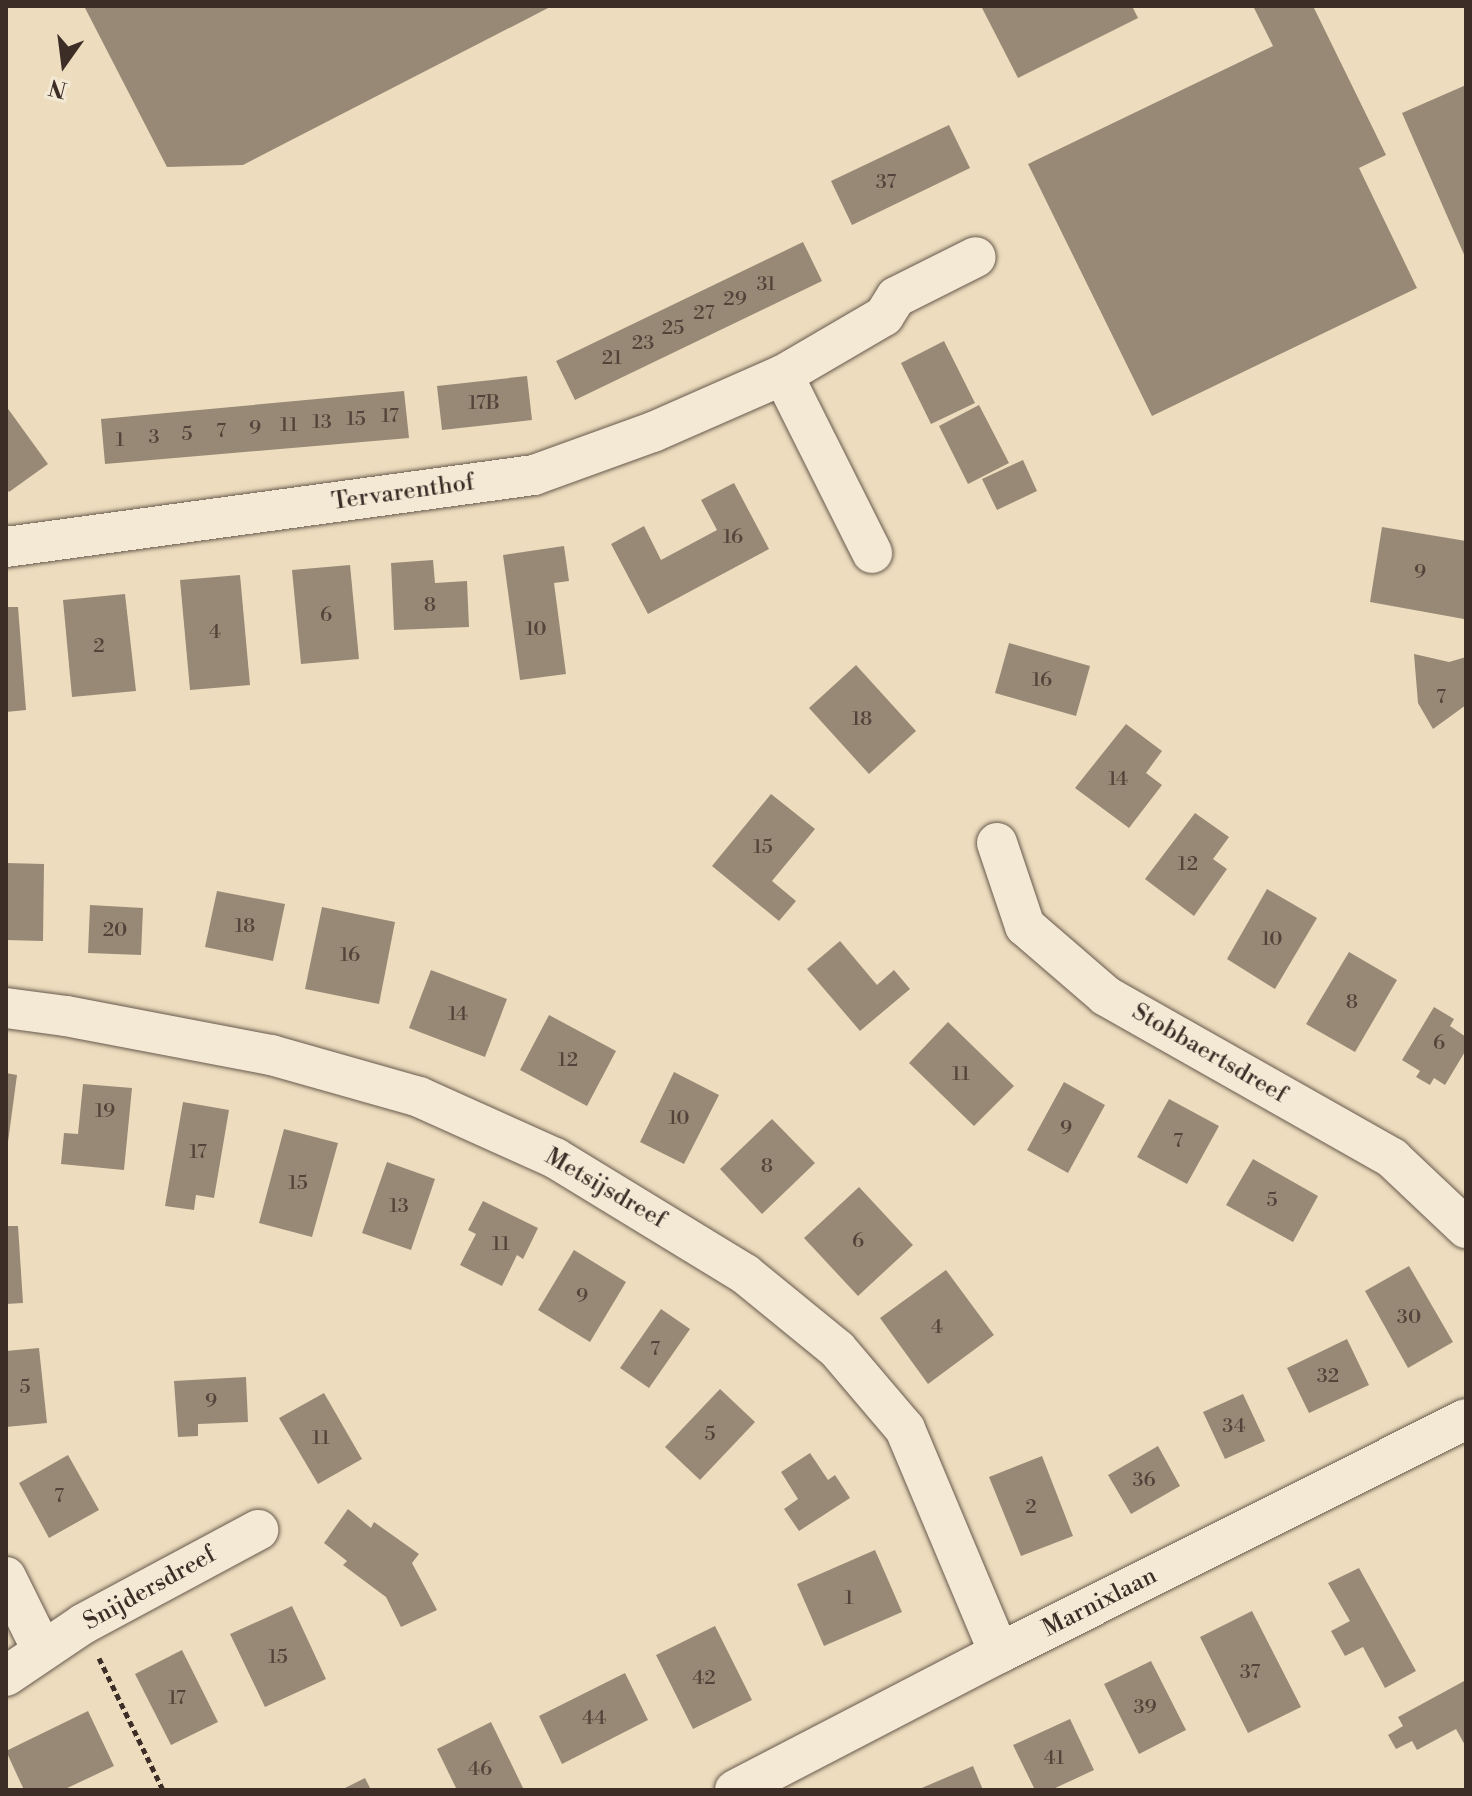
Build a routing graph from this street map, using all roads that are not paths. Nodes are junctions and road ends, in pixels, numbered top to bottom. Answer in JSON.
{"nodes":[{"id":1,"x":976,"y":257,"type":"dead end"},
{"id":2,"x":783,"y":375,"type":"junction"},
{"id":3,"x":6,"y":547,"type":"edge"},
{"id":4,"x":872,"y":553,"type":"dead end"},
{"id":5,"x":997,"y":843,"type":"dead end"},
{"id":6,"x":6,"y":1008,"type":"edge"},
{"id":7,"x":1466,"y":1228,"type":"edge"},
{"id":8,"x":1466,"y":1419,"type":"edge"},
{"id":9,"x":258,"y":1530,"type":"dead end"},
{"id":10,"x":6,"y":1577,"type":"edge"},
{"id":11,"x":42,"y":1650,"type":"junction"},
{"id":12,"x":999,"y":1653,"type":"junction"},
{"id":13,"x":6,"y":1676,"type":"edge"},
{"id":14,"x":735,"y":1790,"type":"edge"}],
"edges":[{"from":1,"to":2,"type":"street","name":"Tervarenthof"},
{"from":2,"to":3,"type":"street","name":"Tervarenthof"},
{"from":2,"to":4,"type":"street"},
{"from":5,"to":7,"type":"street","name":"Stobbaertsdreef"},
{"from":6,"to":12,"type":"street","name":"Metsijsdreef"},
{"from":8,"to":12,"type":"street","name":"Marnixlaan"},
{"from":9,"to":11,"type":"street","name":"Snijdersdreef"},
{"from":10,"to":11,"type":"street"},
{"from":11,"to":13,"type":"street","name":"Snijdersdreef"},
{"from":12,"to":14,"type":"street","name":"Marnixlaan"}]}
